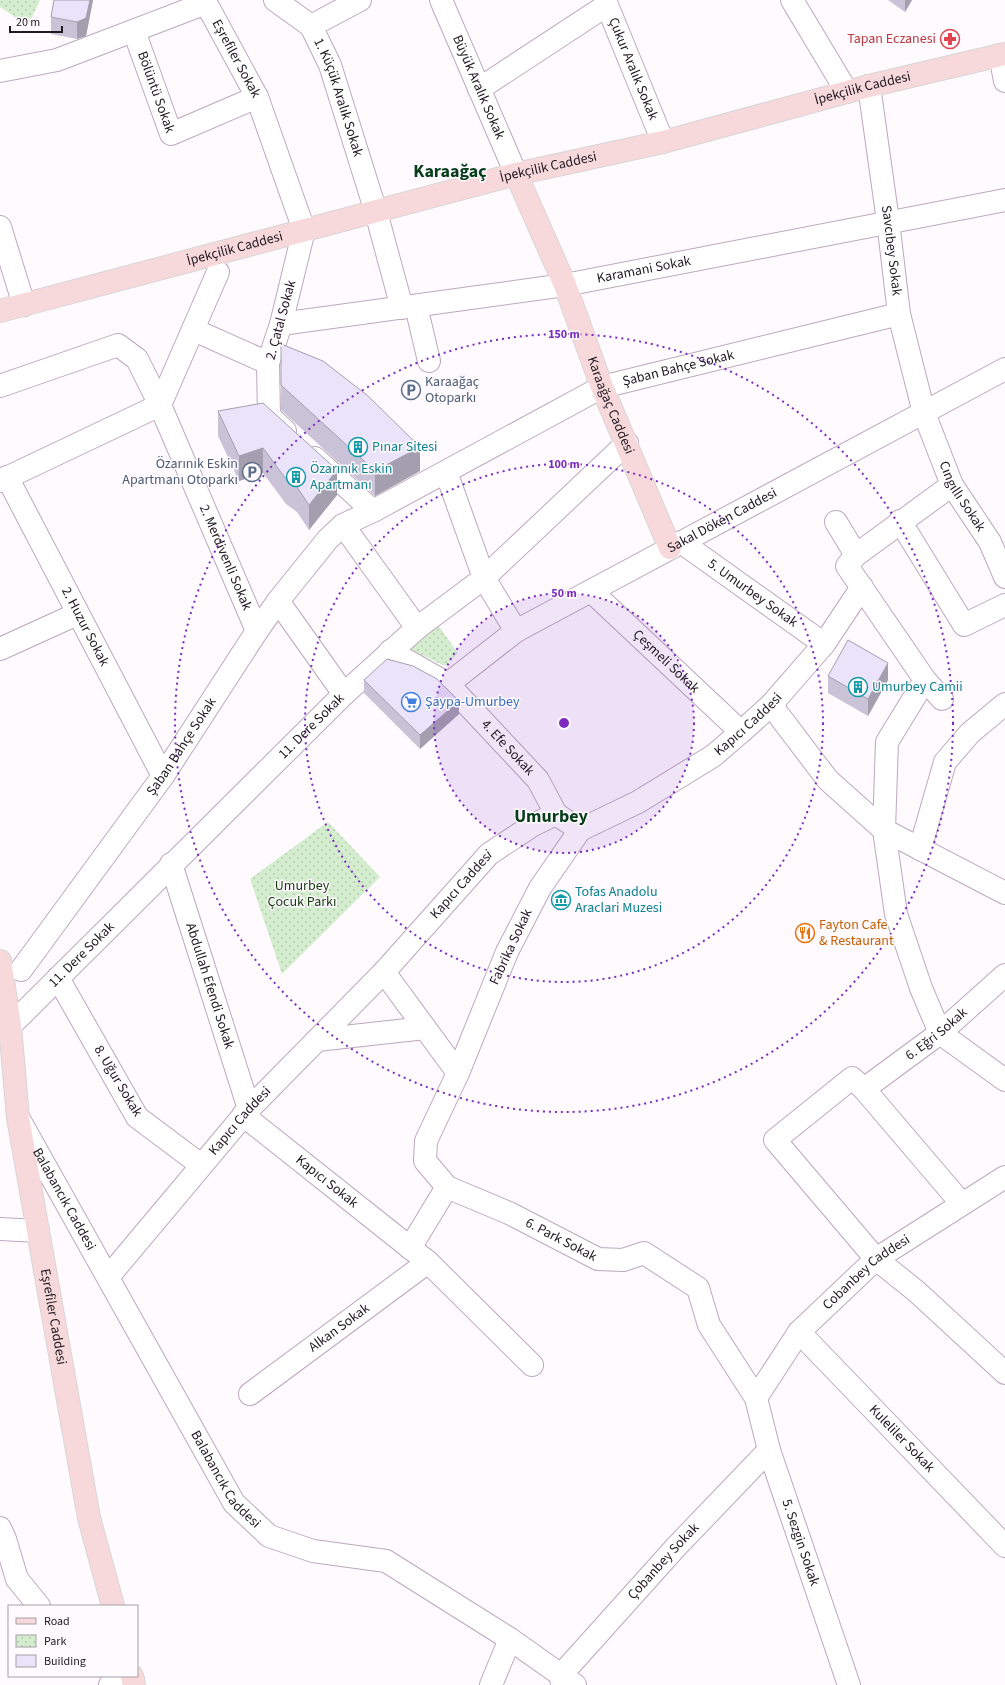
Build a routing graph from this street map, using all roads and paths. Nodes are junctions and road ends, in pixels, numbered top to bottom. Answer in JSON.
{"nodes":[{"id":1,"x":275,"y":0,"type":"edge"},
{"id":2,"x":360,"y":0,"type":"edge"},
{"id":3,"x":440,"y":0,"type":"edge"},
{"id":4,"x":792,"y":0,"type":"edge"},
{"id":5,"x":311,"y":26,"type":"junction"},
{"id":6,"x":134,"y":31,"type":"junction"},
{"id":7,"x":1002,"y":54,"type":"edge"},
{"id":8,"x":0,"y":71,"type":"edge"},
{"id":9,"x":1005,"y":81,"type":"edge"},
{"id":10,"x":869,"y":86,"type":"junction"},
{"id":11,"x":479,"y":89,"type":"junction"},
{"id":12,"x":847,"y":92,"type":"junction"},
{"id":13,"x":257,"y":97,"type":"junction"},
{"id":14,"x":663,"y":142,"type":"junction"},
{"id":15,"x":516,"y":174,"type":"junction"},
{"id":16,"x":1005,"y":200,"type":"edge"},
{"id":17,"x":376,"y":212,"type":"junction"},
{"id":18,"x":888,"y":221,"type":"junction"},
{"id":19,"x":0,"y":227,"type":"edge"},
{"id":20,"x":304,"y":230,"type":"junction"},
{"id":21,"x":218,"y":272,"type":"dead end"},
{"id":22,"x":565,"y":284,"type":"junction"},
{"id":23,"x":24,"y":305,"type":"junction"},
{"id":24,"x":409,"y":307,"type":"junction"},
{"id":25,"x":0,"y":311,"type":"edge"},
{"id":26,"x":899,"y":314,"type":"junction"},
{"id":27,"x":280,"y":324,"type":"junction"},
{"id":28,"x":194,"y":330,"type":"junction"},
{"id":29,"x":429,"y":361,"type":"dead end"},
{"id":30,"x":268,"y":363,"type":"junction"},
{"id":31,"x":1005,"y":369,"type":"edge"},
{"id":32,"x":0,"y":386,"type":"edge"},
{"id":33,"x":602,"y":387,"type":"junction"},
{"id":34,"x":160,"y":404,"type":"junction"},
{"id":35,"x":924,"y":413,"type":"junction"},
{"id":36,"x":627,"y":443,"type":"junction"},
{"id":37,"x":446,"y":472,"type":"junction"},
{"id":38,"x":3,"y":479,"type":"edge"},
{"id":39,"x":952,"y":485,"type":"junction"},
{"id":40,"x":373,"y":511,"type":"junction"},
{"id":41,"x":836,"y":522,"type":"dead end"},
{"id":42,"x":900,"y":522,"type":"junction"},
{"id":43,"x":343,"y":525,"type":"junction"},
{"id":44,"x":676,"y":545,"type":"junction"},
{"id":45,"x":856,"y":555,"type":"junction"},
{"id":46,"x":1005,"y":577,"type":"edge"},
{"id":47,"x":484,"y":578,"type":"junction"},
{"id":48,"x":862,"y":587,"type":"junction"},
{"id":49,"x":591,"y":591,"type":"junction"},
{"id":50,"x":278,"y":601,"type":"junction"},
{"id":51,"x":1005,"y":605,"type":"edge"},
{"id":52,"x":77,"y":614,"type":"junction"},
{"id":53,"x":417,"y":628,"type":"junction"},
{"id":54,"x":257,"y":631,"type":"junction"},
{"id":55,"x":516,"y":631,"type":"junction"},
{"id":56,"x":824,"y":644,"type":"junction"},
{"id":57,"x":0,"y":648,"type":"edge"},
{"id":58,"x":390,"y":651,"type":"junction"},
{"id":59,"x":925,"y":680,"type":"junction"},
{"id":60,"x":448,"y":684,"type":"junction"},
{"id":61,"x":344,"y":694,"type":"junction"},
{"id":62,"x":942,"y":699,"type":"dead end"},
{"id":63,"x":1005,"y":704,"type":"edge"},
{"id":64,"x":771,"y":705,"type":"junction"},
{"id":65,"x":741,"y":732,"type":"junction"},
{"id":66,"x":163,"y":776,"type":"junction"},
{"id":67,"x":556,"y":814,"type":"junction"},
{"id":68,"x":580,"y":830,"type":"junction"},
{"id":69,"x":884,"y":830,"type":"junction"},
{"id":70,"x":920,"y":849,"type":"junction"},
{"id":71,"x":171,"y":864,"type":"junction"},
{"id":72,"x":1005,"y":893,"type":"edge"},
{"id":73,"x":0,"y":961,"type":"edge"},
{"id":74,"x":21,"y":970,"type":"dead end"},
{"id":75,"x":384,"y":972,"type":"junction"},
{"id":76,"x":1005,"y":975,"type":"edge"},
{"id":77,"x":58,"y":978,"type":"junction"},
{"id":78,"x":10,"y":1026,"type":"junction"},
{"id":79,"x":425,"y":1028,"type":"junction"},
{"id":80,"x":940,"y":1033,"type":"junction"},
{"id":81,"x":317,"y":1040,"type":"junction"},
{"id":82,"x":7,"y":1060,"type":"edge"},
{"id":83,"x":458,"y":1073,"type":"junction"},
{"id":84,"x":1005,"y":1080,"type":"edge"},
{"id":85,"x":864,"y":1088,"type":"junction"},
{"id":86,"x":246,"y":1112,"type":"junction"},
{"id":87,"x":18,"y":1118,"type":"junction"},
{"id":88,"x":201,"y":1165,"type":"junction"},
{"id":89,"x":1001,"y":1185,"type":"edge"},
{"id":90,"x":447,"y":1187,"type":"junction"},
{"id":91,"x":962,"y":1204,"type":"junction"},
{"id":92,"x":0,"y":1229,"type":"edge"},
{"id":93,"x":38,"y":1231,"type":"junction"},
{"id":94,"x":410,"y":1248,"type":"junction"},
{"id":95,"x":876,"y":1259,"type":"junction"},
{"id":96,"x":428,"y":1262,"type":"junction"},
{"id":97,"x":108,"y":1276,"type":"junction"},
{"id":98,"x":798,"y":1332,"type":"junction"},
{"id":99,"x":532,"y":1365,"type":"dead end"},
{"id":100,"x":1005,"y":1373,"type":"edge"},
{"id":101,"x":250,"y":1394,"type":"dead end"},
{"id":102,"x":756,"y":1398,"type":"junction"},
{"id":103,"x":769,"y":1450,"type":"junction"},
{"id":104,"x":0,"y":1528,"type":"edge"},
{"id":105,"x":1005,"y":1546,"type":"edge"},
{"id":106,"x":38,"y":1605,"type":"edge"},
{"id":107,"x":113,"y":1605,"type":"edge"},
{"id":108,"x":510,"y":1639,"type":"junction"},
{"id":109,"x":98,"y":1677,"type":"edge"},
{"id":110,"x":133,"y":1680,"type":"edge"},
{"id":111,"x":566,"y":1682,"type":"edge"},
{"id":112,"x":107,"y":1685,"type":"edge"},
{"id":113,"x":110,"y":1685,"type":"edge"},
{"id":114,"x":491,"y":1685,"type":"edge"},
{"id":115,"x":849,"y":1685,"type":"edge"}],
"edges":[{"from":1,"to":5,"type":"street","name":"1. Küçük Aralık Sokak"},
{"from":2,"to":5,"type":"street"},
{"from":3,"to":11,"type":"street","name":"Büyük Aralık Sokak"},
{"from":4,"to":12,"type":"street"},
{"from":5,"to":17,"type":"street","name":"1. Küçük Aralık Sokak"},
{"from":6,"to":8,"type":"street","name":"Eşrefiler Sokak"},
{"from":6,"to":13,"type":"street","name":"Eşrefiler Sokak"},
{"from":6,"to":13,"type":"street","name":"Bölüntü Sokak"},
{"from":7,"to":9,"type":"street"},
{"from":7,"to":10,"type":"main road","name":"İpekçilik Caddesi"},
{"from":10,"to":12,"type":"main road","name":"İpekçilik Caddesi"},
{"from":10,"to":18,"type":"street","name":"Savcıbey Sokak"},
{"from":11,"to":14,"type":"street","name":"Çukur Aralık Sokak"},
{"from":11,"to":15,"type":"street","name":"Büyük Aralık Sokak"},
{"from":12,"to":14,"type":"main road","name":"İpekçilik Caddesi"},
{"from":13,"to":20,"type":"street","name":"Eşrefiler Sokak"},
{"from":14,"to":15,"type":"main road","name":"İpekçilik Caddesi"},
{"from":15,"to":17,"type":"main road","name":"İpekçilik Caddesi"},
{"from":15,"to":22,"type":"main road","name":"Karaağaç Caddesi"},
{"from":16,"to":18,"type":"street","name":"Karamani Sokak"},
{"from":17,"to":20,"type":"main road","name":"İpekçilik Caddesi"},
{"from":17,"to":24,"type":"street","name":"1. Küçük Aralık Sokak"},
{"from":18,"to":22,"type":"street","name":"Karamani Sokak"},
{"from":18,"to":26,"type":"street","name":"Savcıbey Sokak"},
{"from":19,"to":23,"type":"street"},
{"from":20,"to":23,"type":"main road","name":"İpekçilik Caddesi"},
{"from":20,"to":27,"type":"street","name":"2. Çatal Sokak"},
{"from":21,"to":28,"type":"street"},
{"from":22,"to":24,"type":"street","name":"Karamani Sokak"},
{"from":22,"to":33,"type":"main road","name":"Karaağaç Caddesi"},
{"from":23,"to":25,"type":"main road","name":"İpekçilik Caddesi"},
{"from":24,"to":27,"type":"street","name":"Karamani Sokak"},
{"from":24,"to":29,"type":"street","name":"1. Küçük Aralık Sokak"},
{"from":26,"to":33,"type":"street","name":"Şaban Bahçe Sokak"},
{"from":26,"to":35,"type":"street","name":"Savcıbey Sokak"},
{"from":27,"to":30,"type":"street","name":"2. Çatal Sokak"},
{"from":28,"to":30,"type":"street"},
{"from":28,"to":34,"type":"street"},
{"from":30,"to":40,"type":"street","name":"2. Çatal Sokak"},
{"from":31,"to":35,"type":"street","name":"Sakal Döken Caddesi"},
{"from":32,"to":34,"type":"street","name":"2. Merdivenli Sokak"},
{"from":33,"to":36,"type":"main road","name":"Karaağaç Caddesi"},
{"from":33,"to":37,"type":"street","name":"Şaban Bahçe Sokak"},
{"from":34,"to":38,"type":"street"},
{"from":34,"to":54,"type":"street","name":"2. Merdivenli Sokak"},
{"from":35,"to":39,"type":"street","name":"Cıngıllı Sokak"},
{"from":35,"to":44,"type":"street","name":"Sakal Döken Caddesi"},
{"from":36,"to":44,"type":"main road","name":"Karaağaç Caddesi"},
{"from":36,"to":47,"type":"street","name":"11. Dere Sokak"},
{"from":37,"to":40,"type":"street","name":"Şaban Bahçe Sokak"},
{"from":37,"to":47,"type":"street"},
{"from":38,"to":52,"type":"street","name":"2. Huzur Sokak"},
{"from":39,"to":42,"type":"street"},
{"from":39,"to":46,"type":"street","name":"Cıngıllı Sokak"},
{"from":40,"to":43,"type":"street","name":"Şaban Bahçe Sokak"},
{"from":41,"to":45,"type":"street"},
{"from":42,"to":45,"type":"street"},
{"from":42,"to":51,"type":"street"},
{"from":43,"to":50,"type":"street","name":"Şaban Bahçe Sokak"},
{"from":43,"to":53,"type":"street"},
{"from":44,"to":49,"type":"street","name":"Sakal Döken Caddesi"},
{"from":44,"to":56,"type":"street","name":"5. Umurbey Sokak"},
{"from":45,"to":48,"type":"street"},
{"from":47,"to":53,"type":"street","name":"11. Dere Sokak"},
{"from":47,"to":55,"type":"street"},
{"from":48,"to":56,"type":"street","name":"Kapıcı Caddesi"},
{"from":48,"to":59,"type":"street"},
{"from":49,"to":55,"type":"street","name":"Sakal Döken Caddesi"},
{"from":49,"to":65,"type":"street","name":"Çeşmeli Sokak"},
{"from":50,"to":54,"type":"street","name":"Şaban Bahçe Sokak"},
{"from":50,"to":61,"type":"street"},
{"from":52,"to":57,"type":"street"},
{"from":52,"to":66,"type":"street","name":"2. Huzur Sokak"},
{"from":53,"to":58,"type":"street","name":"11. Dere Sokak"},
{"from":54,"to":66,"type":"street","name":"Şaban Bahçe Sokak"},
{"from":55,"to":60,"type":"street","name":"Sakal Döken Caddesi"},
{"from":56,"to":64,"type":"street","name":"Kapıcı Caddesi"},
{"from":58,"to":60,"type":"street","name":"4. Efe Sokak"},
{"from":58,"to":61,"type":"street","name":"11. Dere Sokak"},
{"from":59,"to":62,"type":"street"},
{"from":59,"to":69,"type":"street"},
{"from":60,"to":67,"type":"street","name":"4. Efe Sokak"},
{"from":61,"to":71,"type":"street","name":"11. Dere Sokak"},
{"from":63,"to":70,"type":"street"},
{"from":64,"to":65,"type":"street","name":"Kapıcı Caddesi"},
{"from":64,"to":69,"type":"street"},
{"from":65,"to":68,"type":"street","name":"Kapıcı Caddesi"},
{"from":66,"to":74,"type":"street","name":"Şaban Bahçe Sokak"},
{"from":67,"to":68,"type":"street"},
{"from":67,"to":75,"type":"street","name":"Kapıcı Caddesi"},
{"from":68,"to":83,"type":"street","name":"Fabrika Sokak"},
{"from":69,"to":70,"type":"street"},
{"from":69,"to":80,"type":"street"},
{"from":70,"to":72,"type":"street"},
{"from":71,"to":77,"type":"street","name":"11. Dere Sokak"},
{"from":71,"to":86,"type":"street","name":"Abdullah Efendi Sokak"},
{"from":73,"to":78,"type":"main road","name":"Eşrefiler Caddesi"},
{"from":75,"to":79,"type":"street"},
{"from":75,"to":81,"type":"street","name":"Kapıcı Caddesi"},
{"from":76,"to":80,"type":"street","name":"6. Eğri Sokak"},
{"from":77,"to":78,"type":"street","name":"11. Dere Sokak"},
{"from":77,"to":88,"type":"street","name":"8. Uğur Sokak"},
{"from":78,"to":82,"type":"main road","name":"Eşrefiler Caddesi"},
{"from":79,"to":81,"type":"street"},
{"from":79,"to":83,"type":"street"},
{"from":80,"to":84,"type":"street"},
{"from":80,"to":85,"type":"street","name":"6. Eğri Sokak"},
{"from":81,"to":86,"type":"street","name":"Kapıcı Caddesi"},
{"from":82,"to":87,"type":"main road","name":"Eşrefiler Caddesi"},
{"from":83,"to":90,"type":"street","name":"6. Park Sokak"},
{"from":85,"to":91,"type":"street"},
{"from":85,"to":95,"type":"street"},
{"from":86,"to":88,"type":"street","name":"Kapıcı Caddesi"},
{"from":86,"to":94,"type":"street","name":"Kapıcı Sokak"},
{"from":87,"to":93,"type":"main road","name":"Eşrefiler Caddesi"},
{"from":87,"to":97,"type":"street","name":"Balabancık Caddesi"},
{"from":88,"to":97,"type":"street","name":"Kapıcı Caddesi"},
{"from":89,"to":91,"type":"street","name":"Cobanbey Caddesi"},
{"from":90,"to":94,"type":"street"},
{"from":90,"to":102,"type":"street","name":"6. Park Sokak"},
{"from":91,"to":95,"type":"street","name":"Cobanbey Caddesi"},
{"from":92,"to":93,"type":"street"},
{"from":93,"to":107,"type":"main road","name":"Eşrefiler Caddesi"},
{"from":94,"to":96,"type":"street","name":"Kapıcı Sokak"},
{"from":95,"to":98,"type":"street","name":"Cobanbey Caddesi"},
{"from":95,"to":100,"type":"street"},
{"from":96,"to":99,"type":"street","name":"Kapıcı Sokak"},
{"from":96,"to":101,"type":"street","name":"Alkan Sokak"},
{"from":97,"to":108,"type":"street","name":"Balabancık Caddesi"},
{"from":98,"to":102,"type":"street","name":"Cobanbey Caddesi"},
{"from":98,"to":105,"type":"street","name":"Kuleliler Sokak"},
{"from":102,"to":103,"type":"street","name":"5. Sezgin Sokak"},
{"from":103,"to":111,"type":"street","name":"Çobanbey Sokak"},
{"from":103,"to":115,"type":"street","name":"5. Sezgin Sokak"},
{"from":104,"to":106,"type":"street"},
{"from":108,"to":111,"type":"street","name":"Balabancık Caddesi"},
{"from":108,"to":114,"type":"street"},
{"from":109,"to":112,"type":"street"},
{"from":110,"to":113,"type":"street"}]}
